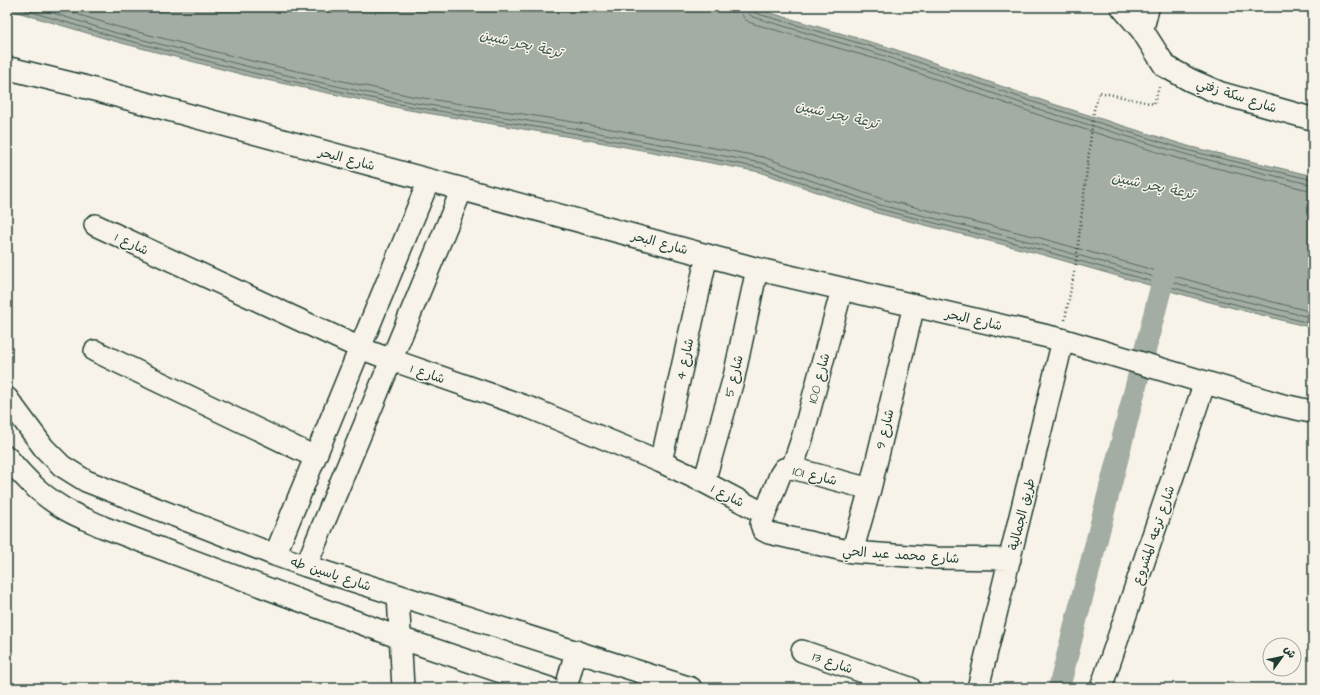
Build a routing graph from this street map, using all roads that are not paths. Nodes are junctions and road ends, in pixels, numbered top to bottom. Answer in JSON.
{"nodes":[{"id":1,"x":1122,"y":7,"type":"edge"},
{"id":2,"x":1148,"y":7,"type":"edge"},
{"id":3,"x":1142,"y":30,"type":"junction"},
{"id":4,"x":7,"y":68,"type":"edge"},
{"id":5,"x":1313,"y":119,"type":"edge"},
{"id":6,"x":429,"y":180,"type":"junction"},
{"id":7,"x":462,"y":189,"type":"junction"},
{"id":8,"x":94,"y":225,"type":"dead end"},
{"id":9,"x":707,"y":255,"type":"junction"},
{"id":10,"x":757,"y":268,"type":"junction"},
{"id":11,"x":842,"y":288,"type":"junction"},
{"id":12,"x":914,"y":305,"type":"junction"},
{"id":13,"x":1062,"y":340,"type":"junction"},
{"id":14,"x":363,"y":349,"type":"junction"},
{"id":15,"x":95,"y":351,"type":"dead end"},
{"id":16,"x":389,"y":359,"type":"junction"},
{"id":17,"x":1205,"y":382,"type":"junction"},
{"id":18,"x":7,"y":398,"type":"edge"},
{"id":19,"x":1313,"y":412,"type":"edge"},
{"id":20,"x":7,"y":457,"type":"edge"},
{"id":21,"x":315,"y":457,"type":"junction"},
{"id":22,"x":661,"y":462,"type":"junction"},
{"id":23,"x":792,"y":468,"type":"junction"},
{"id":24,"x":704,"y":482,"type":"junction"},
{"id":25,"x":870,"y":489,"type":"junction"},
{"id":26,"x":765,"y":514,"type":"junction"},
{"id":27,"x":852,"y":552,"type":"junction"},
{"id":28,"x":275,"y":555,"type":"junction"},
{"id":29,"x":1010,"y":559,"type":"junction"},
{"id":30,"x":306,"y":566,"type":"junction"},
{"id":31,"x":398,"y":595,"type":"junction"},
{"id":32,"x":400,"y":638,"type":"junction"},
{"id":33,"x":576,"y":651,"type":"junction"},
{"id":34,"x":802,"y":651,"type":"dead end"},
{"id":35,"x":403,"y":688,"type":"edge"},
{"id":36,"x":549,"y":688,"type":"edge"},
{"id":37,"x":566,"y":688,"type":"edge"},
{"id":38,"x":691,"y":688,"type":"edge"},
{"id":39,"x":910,"y":688,"type":"edge"},
{"id":40,"x":978,"y":688,"type":"edge"},
{"id":41,"x":1101,"y":688,"type":"edge"}],
"edges":[{"from":1,"to":3,"type":"street"},
{"from":2,"to":3,"type":"street"},
{"from":3,"to":5,"type":"street","name":"شارع سكة زفتي"},
{"from":4,"to":6,"type":"street","name":"شارع البحر"},
{"from":6,"to":7,"type":"street","name":"شارع البحر"},
{"from":6,"to":14,"type":"street"},
{"from":7,"to":9,"type":"street","name":"شارع البحر"},
{"from":7,"to":16,"type":"street"},
{"from":8,"to":14,"type":"street","name":"شارع 1"},
{"from":9,"to":10,"type":"street","name":"شارع البحر"},
{"from":9,"to":22,"type":"street","name":"شارع 4"},
{"from":10,"to":11,"type":"street","name":"شارع البحر"},
{"from":10,"to":24,"type":"street","name":"شارع 5"},
{"from":11,"to":12,"type":"street","name":"شارع البحر"},
{"from":11,"to":23,"type":"street","name":"شارع 100"},
{"from":12,"to":13,"type":"street","name":"شارع البحر"},
{"from":12,"to":25,"type":"street","name":"شارع 9"},
{"from":13,"to":17,"type":"street","name":"شارع البحر"},
{"from":13,"to":29,"type":"street","name":"طريق الجمالية"},
{"from":14,"to":16,"type":"street","name":"شارع 1"},
{"from":14,"to":21,"type":"street"},
{"from":15,"to":21,"type":"street"},
{"from":16,"to":22,"type":"street","name":"شارع 1"},
{"from":16,"to":30,"type":"street"},
{"from":17,"to":19,"type":"street","name":"شارع البحر"},
{"from":17,"to":41,"type":"street","name":"شارع ترعه المشروع"},
{"from":18,"to":28,"type":"street","name":"شارع ياسين طه"},
{"from":20,"to":32,"type":"street"},
{"from":21,"to":28,"type":"street"},
{"from":22,"to":24,"type":"street","name":"شارع 1"},
{"from":23,"to":25,"type":"street","name":"شارع 101"},
{"from":23,"to":26,"type":"street","name":"شارع 101"},
{"from":24,"to":26,"type":"street","name":"شارع 1"},
{"from":25,"to":27,"type":"street","name":"شارع 9"},
{"from":26,"to":27,"type":"street","name":"شارع محمد عبد الحي"},
{"from":27,"to":29,"type":"street","name":"شارع محمد عبد الحي"},
{"from":28,"to":30,"type":"street","name":"شارع ياسين طه"},
{"from":29,"to":40,"type":"street","name":"طريق الجمالية"},
{"from":30,"to":31,"type":"street","name":"شارع ياسين طه"},
{"from":31,"to":32,"type":"street"},
{"from":31,"to":33,"type":"street","name":"شارع ياسين طه"},
{"from":32,"to":35,"type":"street"},
{"from":32,"to":36,"type":"street"},
{"from":33,"to":37,"type":"street"},
{"from":33,"to":38,"type":"street","name":"شارع ياسين طه"},
{"from":34,"to":39,"type":"street","name":"شارع 13"}]}
